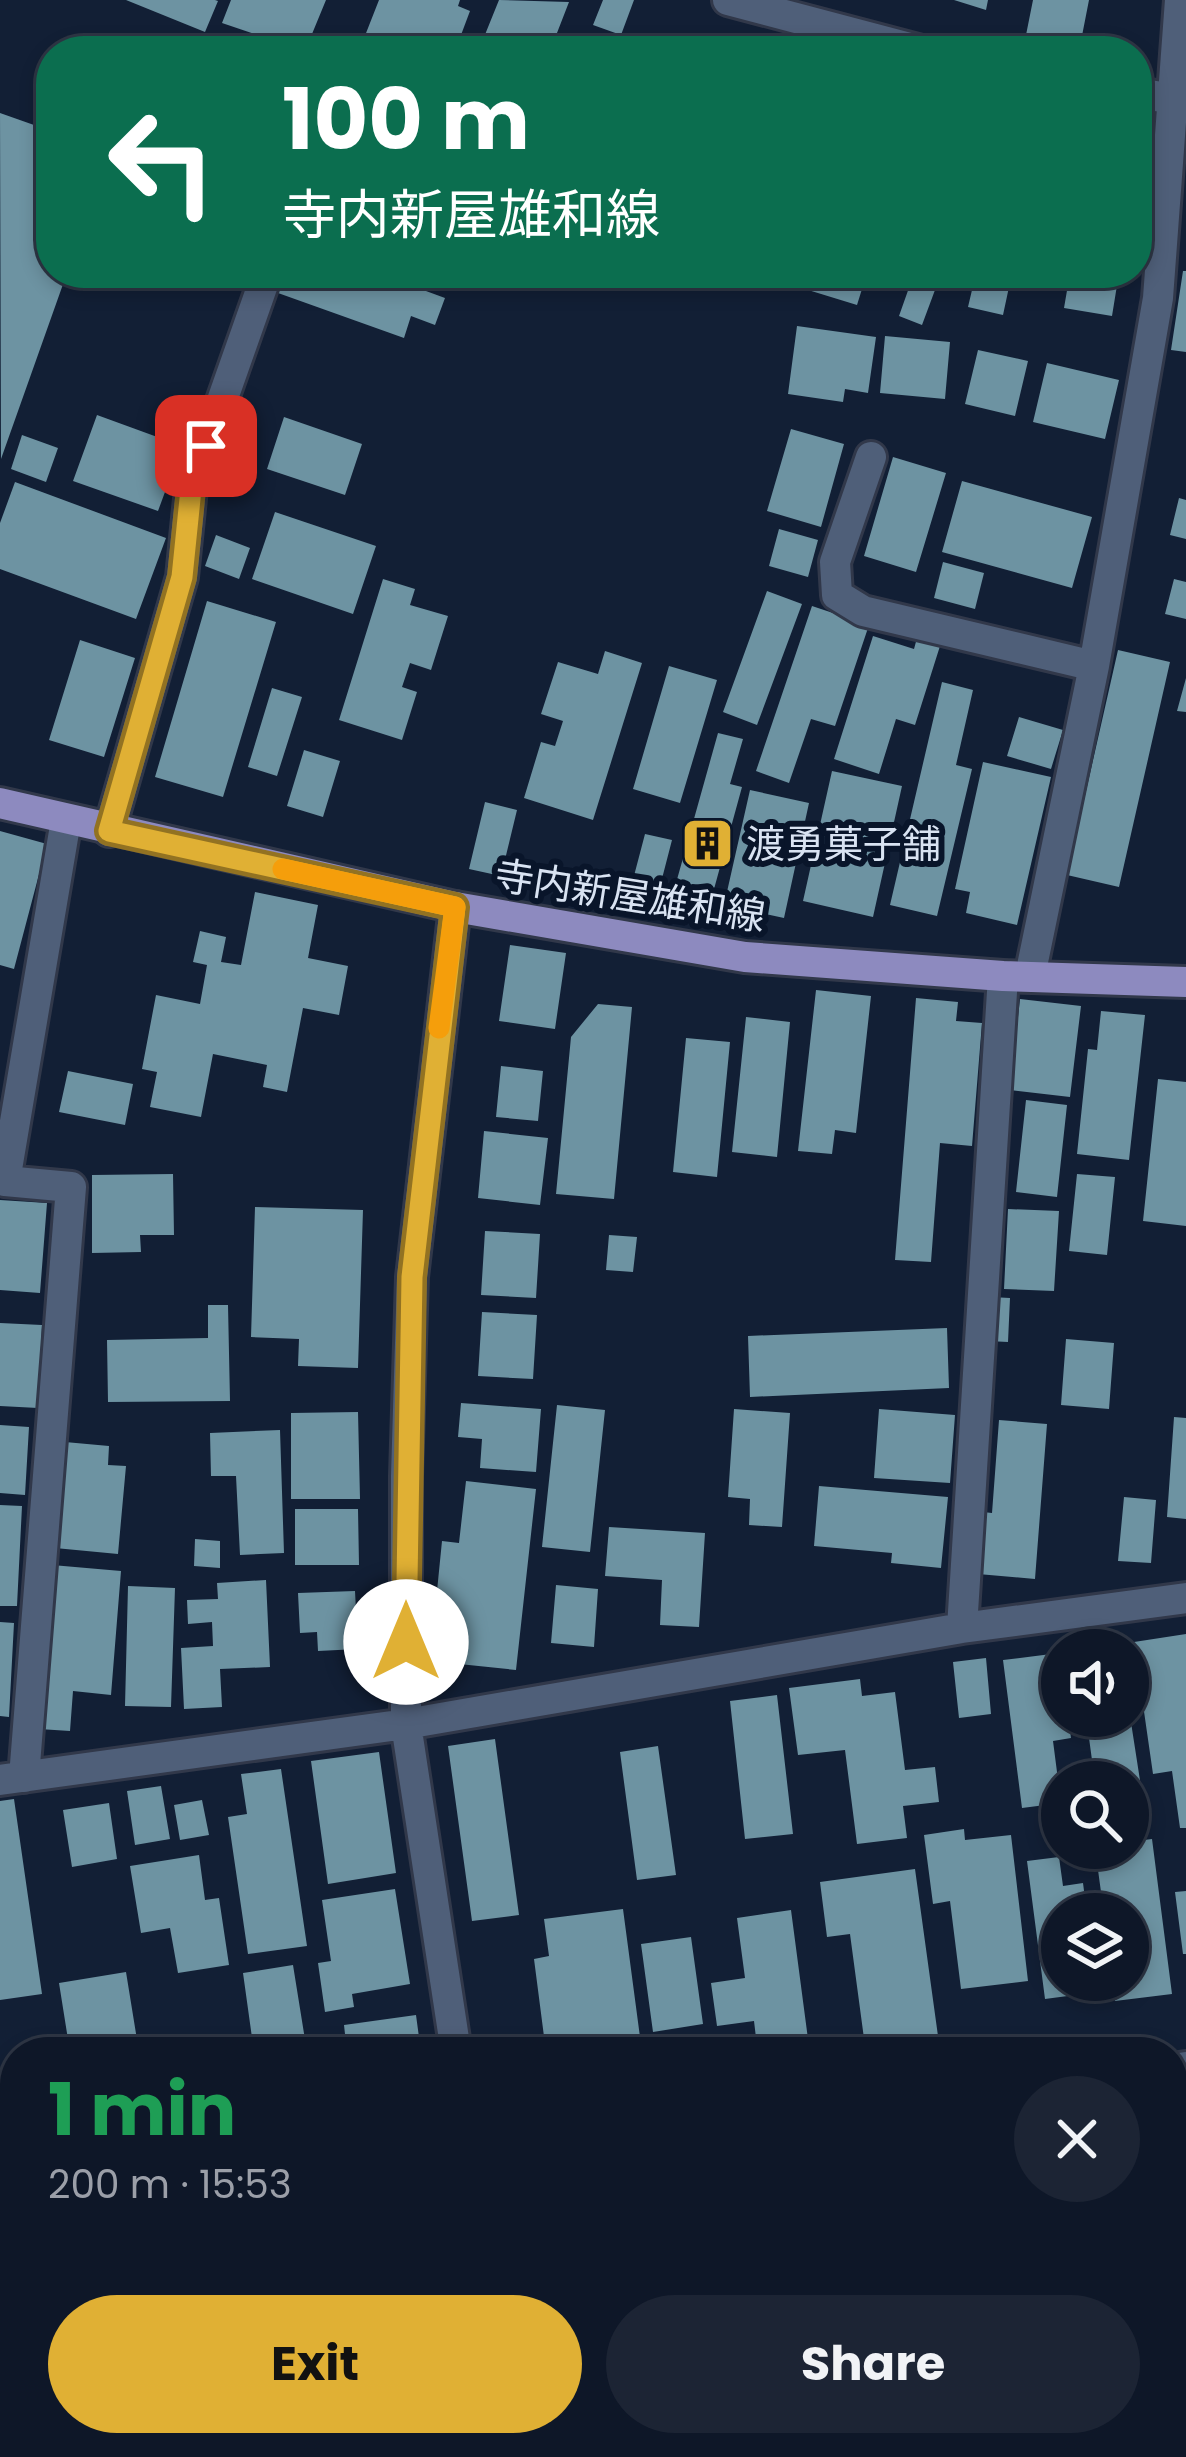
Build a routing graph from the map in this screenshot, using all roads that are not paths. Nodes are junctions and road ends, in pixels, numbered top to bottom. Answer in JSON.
{"nodes":[{"id":1,"x":728,"y":0,"type":"edge"},
{"id":2,"x":1180,"y":0,"type":"edge"},
{"id":3,"x":864,"y":36,"type":"edge"},
{"id":4,"x":1180,"y":101,"type":"edge"},
{"id":5,"x":262,"y":288,"type":"edge"},
{"id":6,"x":872,"y":457,"type":"dead end"},
{"id":7,"x":1094,"y":666,"type":"junction"},
{"id":8,"x":0,"y":803,"type":"edge"},
{"id":9,"x":66,"y":820,"type":"junction"},
{"id":10,"x":109,"y":831,"type":"junction"},
{"id":11,"x":455,"y":907,"type":"junction"},
{"id":12,"x":1016,"y":976,"type":"junction"},
{"id":13,"x":1186,"y":982,"type":"edge"},
{"id":14,"x":1186,"y":1598,"type":"edge"},
{"id":15,"x":962,"y":1628,"type":"junction"},
{"id":16,"x":406,"y":1724,"type":"junction"},
{"id":17,"x":12,"y":1779,"type":"edge"},
{"id":18,"x":454,"y":2037,"type":"edge"}],
"edges":[{"from":1,"to":3,"type":"street"},
{"from":2,"to":4,"type":"street"},
{"from":4,"to":7,"type":"street"},
{"from":5,"to":10,"type":"street"},
{"from":6,"to":7,"type":"street"},
{"from":7,"to":12,"type":"street"},
{"from":8,"to":9,"type":"main road","name":"寺内新屋雄和線"},
{"from":9,"to":10,"type":"main road","name":"寺内新屋雄和線"},
{"from":9,"to":17,"type":"street"},
{"from":10,"to":11,"type":"main road","name":"寺内新屋雄和線"},
{"from":11,"to":12,"type":"main road","name":"寺内新屋雄和線"},
{"from":11,"to":16,"type":"street"},
{"from":12,"to":13,"type":"main road","name":"寺内新屋雄和線"},
{"from":12,"to":15,"type":"street"},
{"from":14,"to":15,"type":"street"},
{"from":15,"to":16,"type":"street"},
{"from":16,"to":17,"type":"street"},
{"from":16,"to":18,"type":"street"}]}
